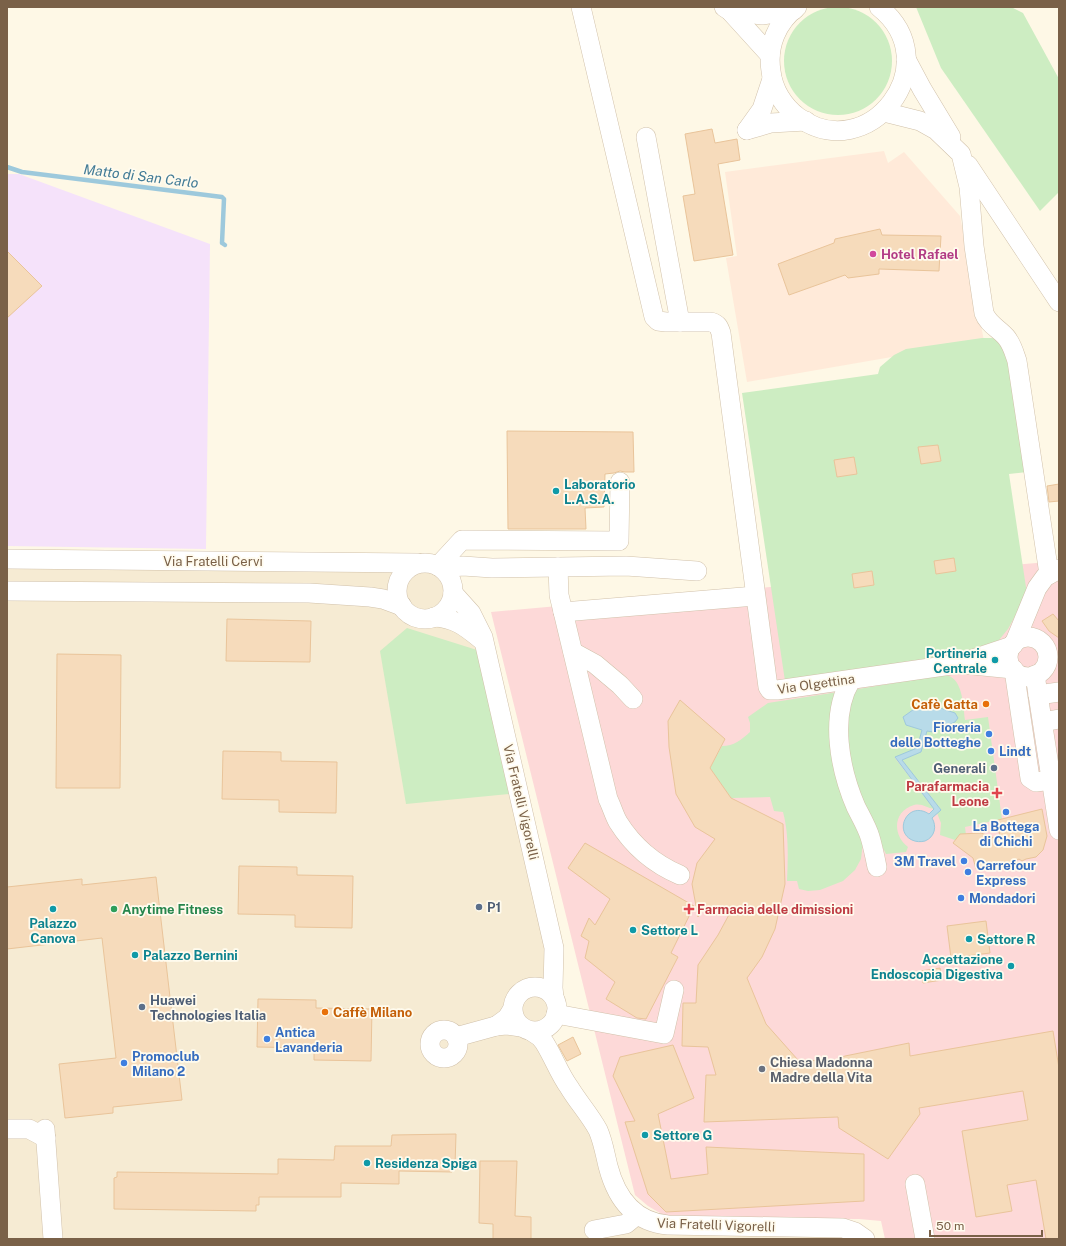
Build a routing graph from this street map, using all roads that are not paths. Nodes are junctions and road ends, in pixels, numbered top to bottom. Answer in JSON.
{"nodes":[{"id":1,"x":581,"y":7,"type":"edge"},
{"id":2,"x":879,"y":7,"type":"edge"},
{"id":3,"x":795,"y":8,"type":"edge"},
{"id":4,"x":727,"y":9,"type":"edge"},
{"id":5,"x":770,"y":55,"type":"junction"},
{"id":6,"x":906,"y":58,"type":"junction"},
{"id":7,"x":772,"y":79,"type":"junction"},
{"id":8,"x":884,"y":112,"type":"junction"},
{"id":9,"x":806,"y":122,"type":"junction"},
{"id":10,"x":646,"y":138,"type":"dead end"},
{"id":11,"x":961,"y":154,"type":"junction"},
{"id":12,"x":1059,"y":302,"type":"edge"},
{"id":13,"x":680,"y":322,"type":"junction"},
{"id":14,"x":620,"y":482,"type":"dead end"},
{"id":15,"x":7,"y":559,"type":"edge"},
{"id":16,"x":418,"y":563,"type":"junction"},
{"id":17,"x":440,"y":567,"type":"junction"},
{"id":18,"x":558,"y":567,"type":"junction"},
{"id":19,"x":492,"y":568,"type":"junction"},
{"id":20,"x":697,"y":571,"type":"dead end"},
{"id":21,"x":1054,"y":572,"type":"edge"},
{"id":22,"x":453,"y":590,"type":"junction"},
{"id":23,"x":7,"y":591,"type":"edge"},
{"id":24,"x":755,"y":596,"type":"junction"},
{"id":25,"x":402,"y":606,"type":"junction"},
{"id":26,"x":1029,"y":607,"type":"junction"},
{"id":27,"x":563,"y":612,"type":"junction"},
{"id":28,"x":434,"y":617,"type":"junction"},
{"id":29,"x":1032,"y":638,"type":"junction"},
{"id":30,"x":484,"y":642,"type":"junction"},
{"id":31,"x":1013,"y":645,"type":"junction"},
{"id":32,"x":573,"y":652,"type":"junction"},
{"id":33,"x":958,"y":664,"type":"junction"},
{"id":34,"x":1013,"y":669,"type":"junction"},
{"id":35,"x":1047,"y":669,"type":"edge"},
{"id":36,"x":851,"y":680,"type":"junction"},
{"id":37,"x":1059,"y":692,"type":"edge"},
{"id":38,"x":1038,"y":695,"type":"junction"},
{"id":39,"x":633,"y":699,"type":"dead end"},
{"id":40,"x":1051,"y":721,"type":"edge"},
{"id":41,"x":1052,"y":780,"type":"junction"},
{"id":42,"x":1059,"y":830,"type":"edge"},
{"id":43,"x":877,"y":867,"type":"dead end"},
{"id":44,"x":680,"y":875,"type":"dead end"},
{"id":45,"x":554,"y":963,"type":"junction"},
{"id":46,"x":533,"y":987,"type":"junction"},
{"id":47,"x":674,"y":990,"type":"dead end"},
{"id":48,"x":553,"y":1012,"type":"junction"},
{"id":49,"x":521,"y":1023,"type":"junction"},
{"id":50,"x":456,"y":1037,"type":"dead end"},
{"id":51,"x":548,"y":1049,"type":"junction"},
{"id":52,"x":7,"y":1129,"type":"edge"},
{"id":53,"x":914,"y":1184,"type":"dead end"},
{"id":54,"x":637,"y":1215,"type":"junction"},
{"id":55,"x":594,"y":1230,"type":"dead end"},
{"id":56,"x":53,"y":1239,"type":"edge"},
{"id":57,"x":865,"y":1239,"type":"edge"},
{"id":58,"x":925,"y":1239,"type":"edge"}],
"edges":[{"from":1,"to":13,"type":"street"},
{"from":2,"to":6,"type":"street"},
{"from":3,"to":4,"type":"street"},
{"from":3,"to":5,"type":"street"},
{"from":4,"to":5,"type":"street"},
{"from":5,"to":7,"type":"street"},
{"from":6,"to":8,"type":"street"},
{"from":6,"to":11,"type":"street"},
{"from":7,"to":9,"type":"street"},
{"from":7,"to":9,"type":"street"},
{"from":8,"to":9,"type":"street"},
{"from":8,"to":11,"type":"street"},
{"from":10,"to":13,"type":"street"},
{"from":11,"to":12,"type":"street"},
{"from":11,"to":21,"type":"street"},
{"from":13,"to":24,"type":"street"},
{"from":14,"to":17,"type":"street"},
{"from":15,"to":16,"type":"street","name":"Via Fratelli Cervi"},
{"from":16,"to":17,"type":"street"},
{"from":16,"to":25,"type":"street"},
{"from":17,"to":19,"type":"street"},
{"from":17,"to":22,"type":"street"},
{"from":18,"to":19,"type":"street"},
{"from":18,"to":20,"type":"street"},
{"from":18,"to":27,"type":"street"},
{"from":19,"to":22,"type":"street"},
{"from":21,"to":26,"type":"street"},
{"from":22,"to":28,"type":"street"},
{"from":22,"to":30,"type":"street","name":"Via Fratelli Vigorelli"},
{"from":23,"to":25,"type":"street"},
{"from":24,"to":27,"type":"street"},
{"from":24,"to":36,"type":"street","name":"Via Olgettina"},
{"from":25,"to":28,"type":"street"},
{"from":26,"to":29,"type":"street"},
{"from":26,"to":31,"type":"street"},
{"from":27,"to":32,"type":"street"},
{"from":28,"to":30,"type":"street"},
{"from":29,"to":31,"type":"street"},
{"from":29,"to":35,"type":"street"},
{"from":30,"to":45,"type":"street","name":"Via Fratelli Vigorelli"},
{"from":31,"to":33,"type":"street"},
{"from":31,"to":34,"type":"street"},
{"from":32,"to":39,"type":"street"},
{"from":32,"to":44,"type":"street"},
{"from":33,"to":34,"type":"street"},
{"from":33,"to":36,"type":"street","name":"Via Olgettina"},
{"from":34,"to":35,"type":"street"},
{"from":34,"to":41,"type":"street"},
{"from":35,"to":38,"type":"street"},
{"from":36,"to":43,"type":"street"},
{"from":37,"to":38,"type":"street"},
{"from":38,"to":40,"type":"street"},
{"from":40,"to":41,"type":"street"},
{"from":41,"to":42,"type":"street"},
{"from":45,"to":46,"type":"street"},
{"from":45,"to":48,"type":"street","name":"Via Fratelli Vigorelli"},
{"from":46,"to":48,"type":"street"},
{"from":46,"to":49,"type":"street"},
{"from":47,"to":48,"type":"street"},
{"from":48,"to":49,"type":"street"},
{"from":48,"to":51,"type":"street","name":"Via Fratelli Vigorelli"},
{"from":49,"to":50,"type":"street"},
{"from":49,"to":51,"type":"street","name":"Via Fratelli Vigorelli"},
{"from":51,"to":54,"type":"street","name":"Via Fratelli Vigorelli"},
{"from":52,"to":56,"type":"street"},
{"from":53,"to":58,"type":"street"},
{"from":54,"to":55,"type":"street"},
{"from":54,"to":57,"type":"street","name":"Via Fratelli Vigorelli"}]}
